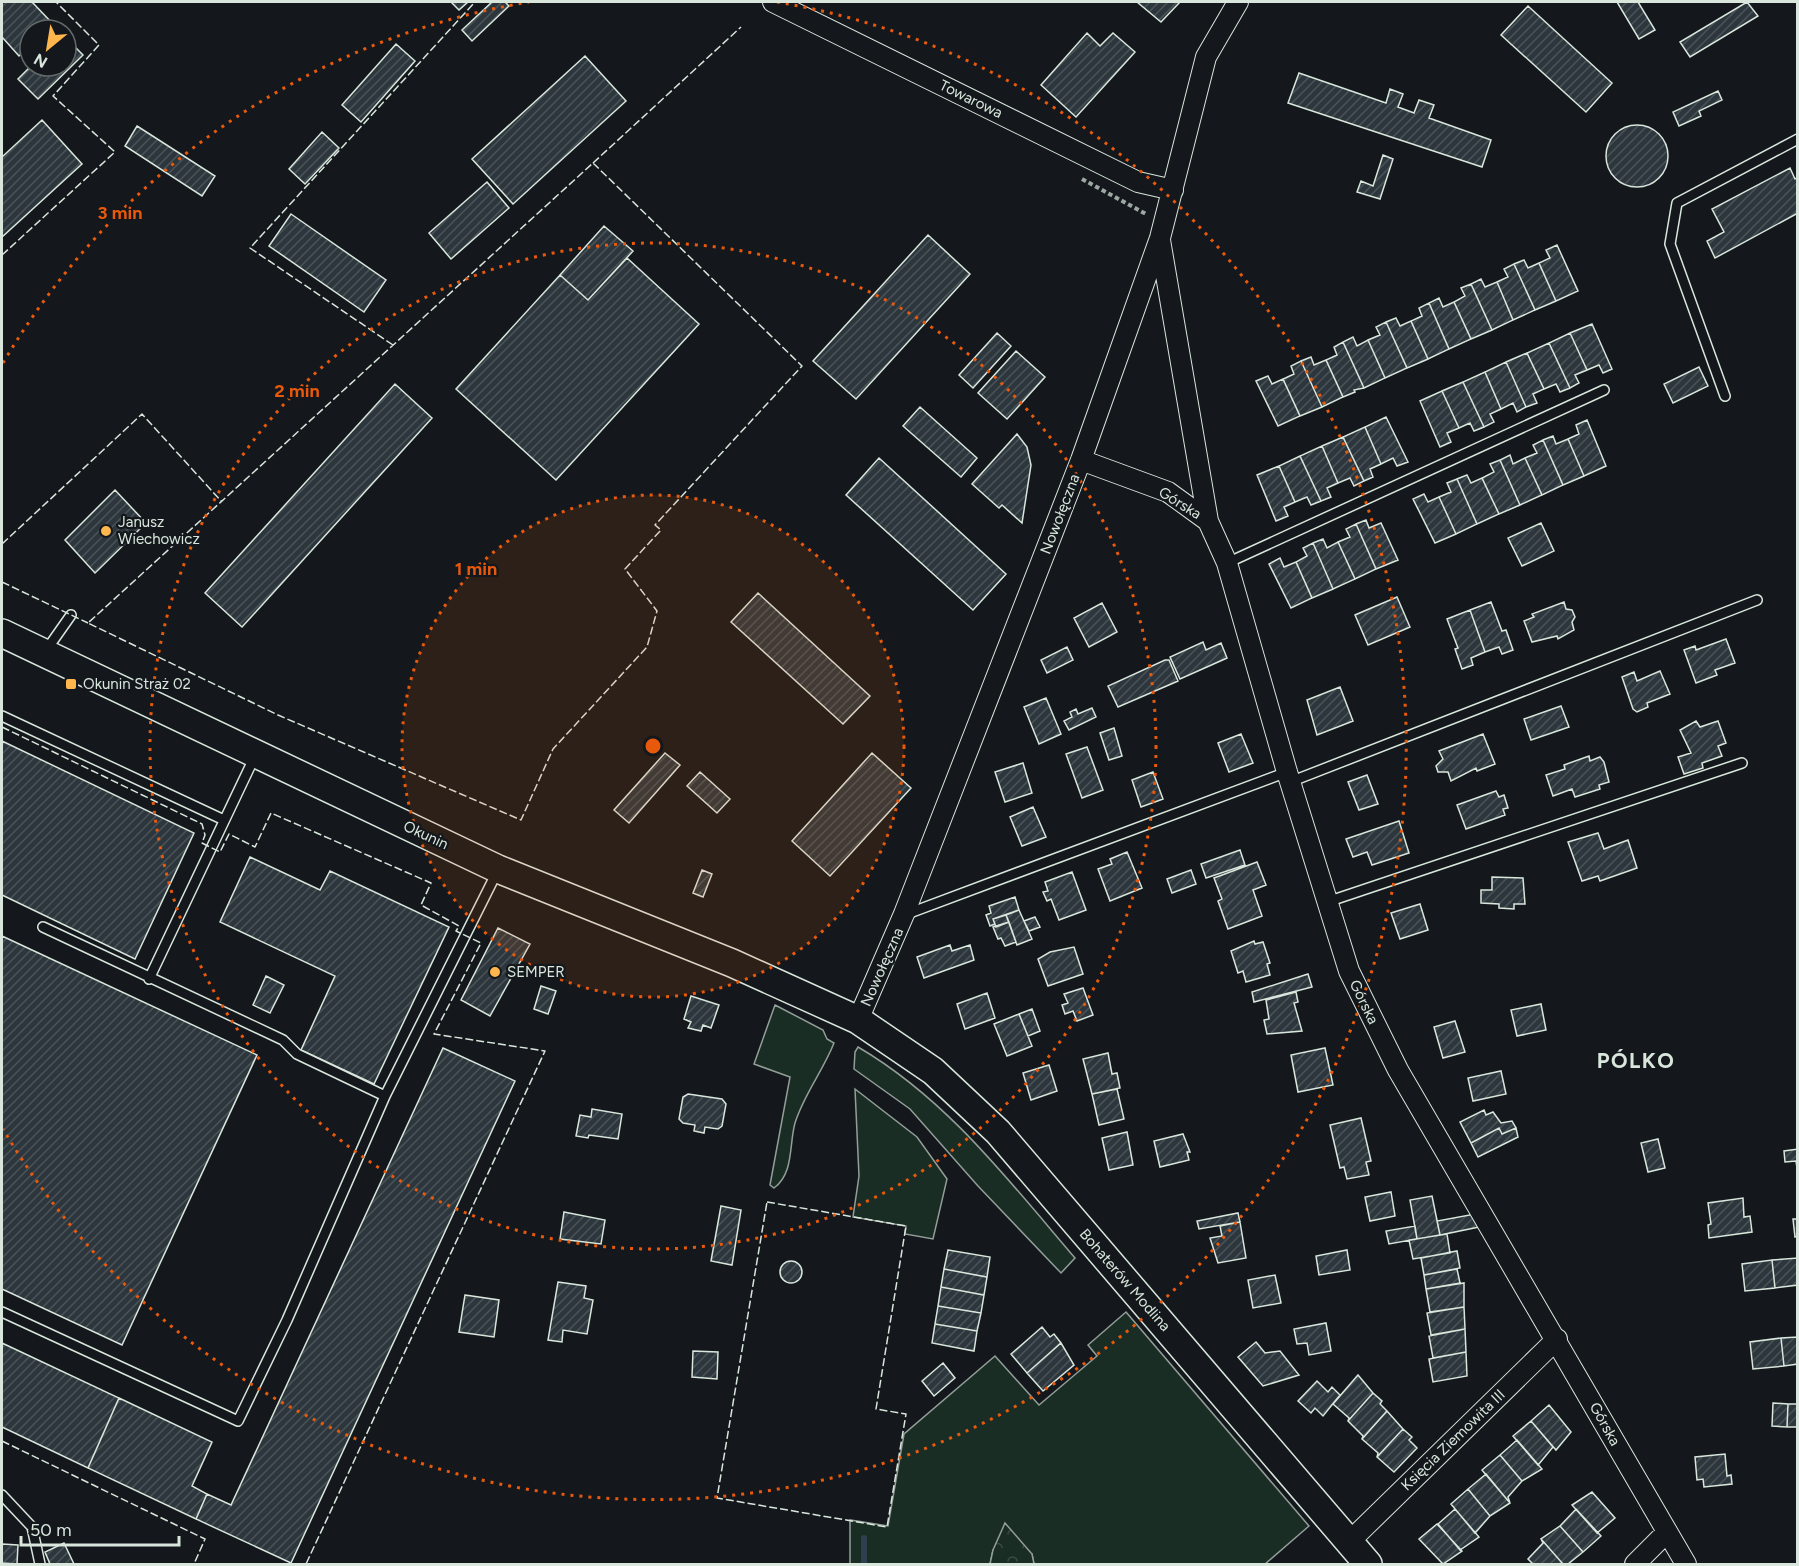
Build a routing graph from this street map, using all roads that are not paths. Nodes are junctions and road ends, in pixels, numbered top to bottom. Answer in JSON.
{"nodes":[{"id":1,"x":773,"y":2,"type":"edge"},
{"id":2,"x":1238,"y":2,"type":"edge"},
{"id":3,"x":1797,"y":139,"type":"edge"},
{"id":4,"x":1173,"y":190,"type":"junction"},
{"id":5,"x":1160,"y":238,"type":"junction"},
{"id":6,"x":1604,"y":390,"type":"dead end"},
{"id":7,"x":1725,"y":396,"type":"dead end"},
{"id":8,"x":1081,"y":460,"type":"junction"},
{"id":9,"x":1208,"y":521,"type":"junction"},
{"id":10,"x":1227,"y":563,"type":"junction"},
{"id":11,"x":1757,"y":600,"type":"dead end"},
{"id":12,"x":71,"y":615,"type":"dead end"},
{"id":13,"x":2,"y":633,"type":"edge"},
{"id":14,"x":44,"y":654,"type":"junction"},
{"id":15,"x":2,"y":717,"type":"edge"},
{"id":16,"x":256,"y":754,"type":"junction"},
{"id":17,"x":1742,"y":763,"type":"dead end"},
{"id":18,"x":1288,"y":777,"type":"junction"},
{"id":19,"x":224,"y":820,"type":"junction"},
{"id":20,"x":498,"y":869,"type":"junction"},
{"id":21,"x":1327,"y":902,"type":"junction"},
{"id":22,"x":904,"y":914,"type":"junction"},
{"id":23,"x":43,"y":927,"type":"dead end"},
{"id":24,"x":149,"y":979,"type":"junction"},
{"id":25,"x":858,"y":1020,"type":"junction"},
{"id":26,"x":385,"y":1096,"type":"junction"},
{"id":27,"x":2,"y":1312,"type":"edge"},
{"id":28,"x":1557,"y":1339,"type":"junction"},
{"id":29,"x":2,"y":1495,"type":"edge"},
{"id":30,"x":1666,"y":1533,"type":"junction"},
{"id":31,"x":1348,"y":1542,"type":"junction"},
{"id":32,"x":40,"y":1564,"type":"edge"},
{"id":33,"x":1368,"y":1564,"type":"edge"},
{"id":34,"x":1635,"y":1564,"type":"edge"},
{"id":35,"x":1686,"y":1564,"type":"edge"}],
"edges":[{"from":1,"to":4,"type":"street","name":"Towarowa"},
{"from":2,"to":4,"type":"street","name":"Nowołęczna"},
{"from":3,"to":7,"type":"lane"},
{"from":4,"to":5,"type":"street","name":"Nowołęczna"},
{"from":5,"to":8,"type":"street","name":"Nowołęczna"},
{"from":5,"to":9,"type":"street"},
{"from":6,"to":10,"type":"lane"},
{"from":8,"to":9,"type":"street","name":"Górska"},
{"from":8,"to":22,"type":"street","name":"Nowołęczna"},
{"from":9,"to":10,"type":"street","name":"Górska"},
{"from":10,"to":18,"type":"street","name":"Górska"},
{"from":11,"to":18,"type":"lane"},
{"from":12,"to":14,"type":"lane"},
{"from":13,"to":14,"type":"main road","name":"Okunin"},
{"from":14,"to":16,"type":"main road","name":"Okunin"},
{"from":15,"to":19,"type":"lane"},
{"from":16,"to":19,"type":"lane"},
{"from":16,"to":20,"type":"main road","name":"Okunin"},
{"from":17,"to":21,"type":"lane"},
{"from":18,"to":21,"type":"street","name":"Górska"},
{"from":18,"to":22,"type":"lane"},
{"from":19,"to":24,"type":"lane"},
{"from":20,"to":25,"type":"main road","name":"Okunin"},
{"from":20,"to":26,"type":"lane"},
{"from":21,"to":28,"type":"street","name":"Górska"},
{"from":22,"to":25,"type":"street","name":"Nowołęczna"},
{"from":23,"to":24,"type":"lane"},
{"from":24,"to":26,"type":"lane"},
{"from":25,"to":31,"type":"main road","name":"Bohaterów Modlina"},
{"from":26,"to":27,"type":"lane"},
{"from":28,"to":30,"type":"street","name":"Górska"},
{"from":28,"to":31,"type":"street","name":"Księcia Ziemowita III"},
{"from":29,"to":32,"type":"lane"},
{"from":30,"to":34,"type":"street"},
{"from":30,"to":35,"type":"street","name":"Górska"},
{"from":31,"to":33,"type":"main road","name":"Bohaterów Modlina"}]}
